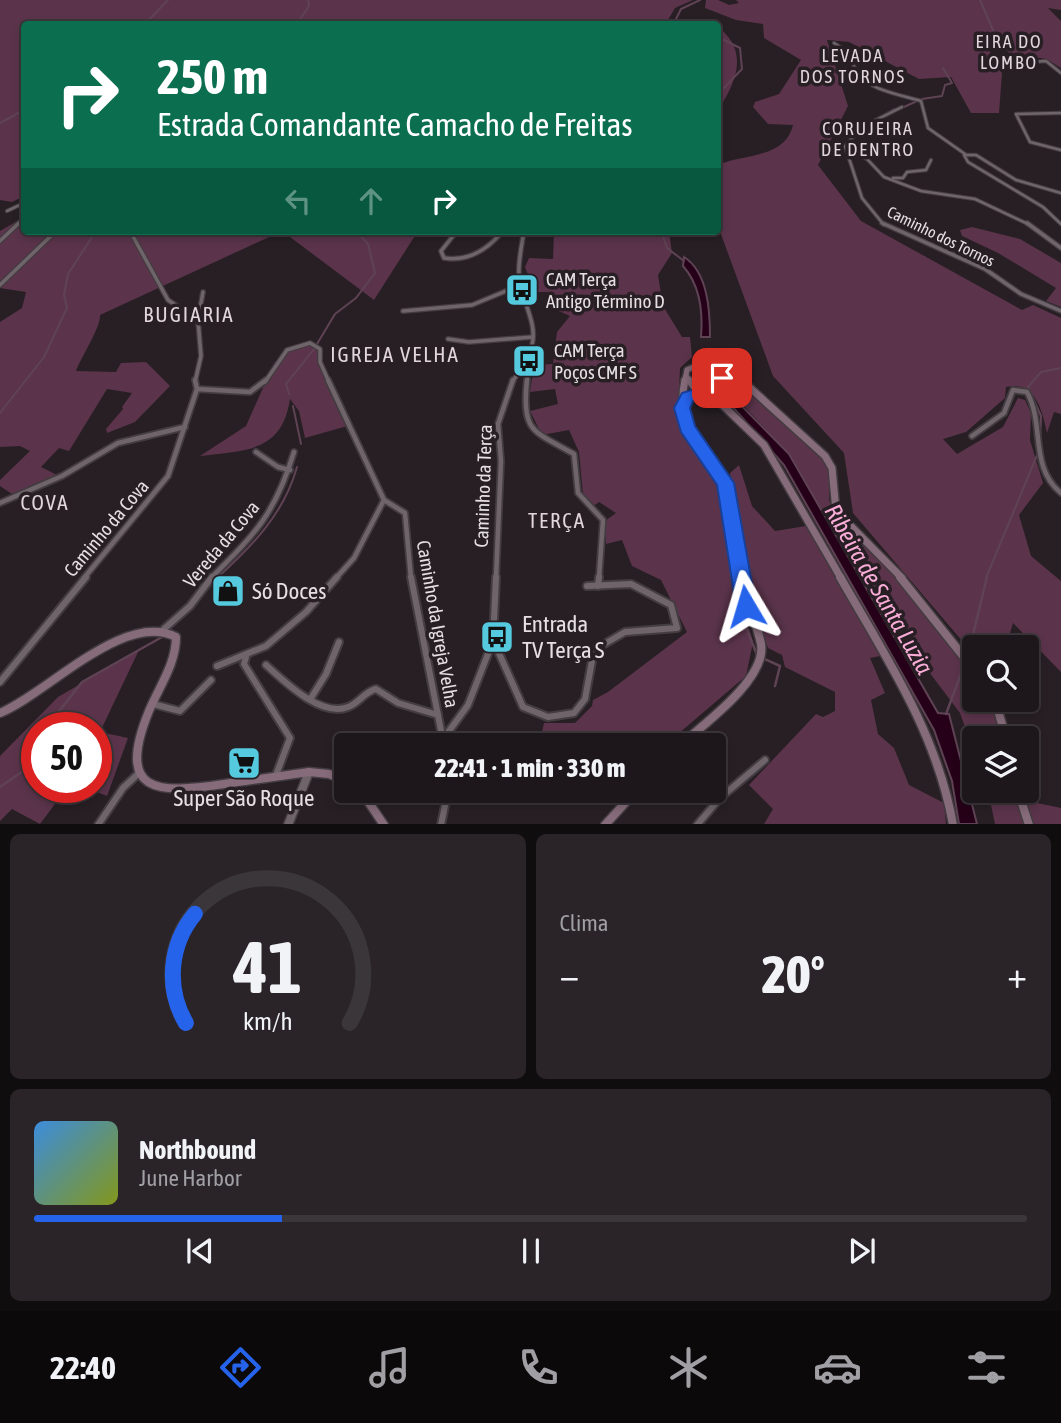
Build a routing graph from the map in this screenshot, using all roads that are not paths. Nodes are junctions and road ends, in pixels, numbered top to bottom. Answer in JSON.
{"nodes":[{"id":1,"x":834,"y":43,"type":"dead end"},
{"id":2,"x":1033,"y":62,"type":"dead end"},
{"id":3,"x":1061,"y":73,"type":"edge"},
{"id":4,"x":902,"y":107,"type":"dead end"},
{"id":5,"x":1061,"y":113,"type":"edge"},
{"id":6,"x":1061,"y":150,"type":"edge"},
{"id":7,"x":847,"y":151,"type":"junction"},
{"id":8,"x":965,"y":154,"type":"junction"},
{"id":9,"x":930,"y":160,"type":"dead end"},
{"id":10,"x":889,"y":178,"type":"junction"},
{"id":11,"x":1061,"y":193,"type":"edge"},
{"id":12,"x":21,"y":205,"type":"edge"},
{"id":13,"x":7,"y":212,"type":"dead end"},
{"id":14,"x":21,"y":222,"type":"edge"},
{"id":15,"x":1061,"y":225,"type":"edge"},
{"id":16,"x":52,"y":235,"type":"edge"},
{"id":17,"x":132,"y":235,"type":"edge"},
{"id":18,"x":454,"y":235,"type":"edge"},
{"id":19,"x":499,"y":235,"type":"edge"},
{"id":20,"x":524,"y":235,"type":"edge"},
{"id":21,"x":0,"y":241,"type":"edge"},
{"id":22,"x":1061,"y":248,"type":"edge"},
{"id":23,"x":523,"y":284,"type":"junction"},
{"id":24,"x":0,"y":285,"type":"edge"},
{"id":25,"x":203,"y":292,"type":"dead end"},
{"id":26,"x":403,"y":311,"type":"dead end"},
{"id":27,"x":1061,"y":311,"type":"edge"},
{"id":28,"x":198,"y":320,"type":"junction"},
{"id":29,"x":533,"y":337,"type":"junction"},
{"id":30,"x":448,"y":339,"type":"dead end"},
{"id":31,"x":526,"y":363,"type":"junction"},
{"id":32,"x":717,"y":370,"type":"junction"},
{"id":33,"x":686,"y":376,"type":"junction"},
{"id":34,"x":740,"y":383,"type":"junction"},
{"id":35,"x":720,"y":386,"type":"junction"},
{"id":36,"x":197,"y":389,"type":"junction"},
{"id":37,"x":706,"y":391,"type":"junction"},
{"id":38,"x":721,"y":401,"type":"junction"},
{"id":39,"x":682,"y":408,"type":"junction"},
{"id":40,"x":185,"y":427,"type":"junction"},
{"id":41,"x":972,"y":436,"type":"dead end"},
{"id":42,"x":256,"y":452,"type":"dead end"},
{"id":43,"x":295,"y":452,"type":"dead end"},
{"id":44,"x":290,"y":470,"type":"junction"},
{"id":45,"x":1061,"y":493,"type":"edge"},
{"id":46,"x":384,"y":500,"type":"junction"},
{"id":47,"x":0,"y":503,"type":"edge"},
{"id":48,"x":587,"y":586,"type":"dead end"},
{"id":49,"x":598,"y":586,"type":"junction"},
{"id":50,"x":164,"y":629,"type":"junction"},
{"id":51,"x":493,"y":641,"type":"junction"},
{"id":52,"x":339,"y":642,"type":"dead end"},
{"id":53,"x":962,"y":653,"type":"edge"},
{"id":54,"x":246,"y":656,"type":"junction"},
{"id":55,"x":217,"y":666,"type":"dead end"},
{"id":56,"x":266,"y":666,"type":"dead end"},
{"id":57,"x":211,"y":680,"type":"dead end"},
{"id":58,"x":0,"y":682,"type":"edge"},
{"id":59,"x":311,"y":698,"type":"junction"},
{"id":60,"x":153,"y":704,"type":"junction"},
{"id":61,"x":0,"y":713,"type":"edge"},
{"id":62,"x":438,"y":716,"type":"junction"},
{"id":63,"x":442,"y":733,"type":"edge"},
{"id":64,"x":450,"y":733,"type":"edge"},
{"id":65,"x":694,"y":733,"type":"edge"},
{"id":66,"x":765,"y":760,"type":"dead end"},
{"id":67,"x":309,"y":772,"type":"junction"},
{"id":68,"x":139,"y":773,"type":"junction"},
{"id":69,"x":276,"y":775,"type":"junction"},
{"id":70,"x":334,"y":776,"type":"edge"},
{"id":71,"x":369,"y":803,"type":"edge"},
{"id":72,"x":445,"y":803,"type":"edge"},
{"id":73,"x":625,"y":803,"type":"edge"},
{"id":74,"x":1022,"y":803,"type":"edge"},
{"id":75,"x":98,"y":824,"type":"edge"},
{"id":76,"x":288,"y":824,"type":"edge"},
{"id":77,"x":384,"y":824,"type":"edge"},
{"id":78,"x":441,"y":824,"type":"edge"},
{"id":79,"x":605,"y":824,"type":"edge"},
{"id":80,"x":697,"y":824,"type":"edge"},
{"id":81,"x":953,"y":824,"type":"edge"},
{"id":82,"x":1029,"y":824,"type":"edge"}],
"edges":[{"from":1,"to":8,"type":"street"},
{"from":2,"to":3,"type":"street"},
{"from":4,"to":7,"type":"street"},
{"from":5,"to":6,"type":"street"},
{"from":7,"to":10,"type":"street"},
{"from":7,"to":27,"type":"street","name":"Caminho dos Tornos"},
{"from":8,"to":11,"type":"street"},
{"from":8,"to":15,"type":"street"},
{"from":9,"to":10,"type":"street"},
{"from":10,"to":22,"type":"street"},
{"from":12,"to":13,"type":"street"},
{"from":14,"to":21,"type":"street"},
{"from":16,"to":24,"type":"street"},
{"from":17,"to":28,"type":"street"},
{"from":18,"to":19,"type":"street"},
{"from":20,"to":23,"type":"street","name":"Caminho da Terça"},
{"from":23,"to":26,"type":"street"},
{"from":23,"to":29,"type":"street","name":"Caminho da Terça"},
{"from":25,"to":28,"type":"street","name":"Caminho da Cova"},
{"from":28,"to":36,"type":"street","name":"Caminho da Cova"},
{"from":29,"to":30,"type":"street"},
{"from":29,"to":31,"type":"street","name":"Caminho da Terça"},
{"from":31,"to":49,"type":"street"},
{"from":31,"to":51,"type":"street","name":"Caminho da Terça"},
{"from":32,"to":33,"type":"main road"},
{"from":32,"to":34,"type":"main road"},
{"from":32,"to":35,"type":"main road"},
{"from":33,"to":37,"type":"main road"},
{"from":33,"to":39,"type":"main road"},
{"from":34,"to":35,"type":"main road"},
{"from":34,"to":53,"type":"main road"},
{"from":35,"to":37,"type":"main road"},
{"from":35,"to":38,"type":"main road"},
{"from":36,"to":40,"type":"street","name":"Caminho da Cova"},
{"from":36,"to":46,"type":"street","name":"Caminho da Igreja Velha"},
{"from":37,"to":38,"type":"main road"},
{"from":37,"to":39,"type":"main road"},
{"from":38,"to":81,"type":"main road"},
{"from":39,"to":65,"type":"main road"},
{"from":40,"to":47,"type":"street"},
{"from":40,"to":58,"type":"street","name":"Caminho da Cova"},
{"from":41,"to":45,"type":"street"},
{"from":42,"to":44,"type":"street"},
{"from":43,"to":44,"type":"street","name":"Vereda da Cova"},
{"from":44,"to":50,"type":"street","name":"Vereda da Cova"},
{"from":46,"to":54,"type":"street"},
{"from":46,"to":62,"type":"street","name":"Caminho da Igreja Velha"},
{"from":48,"to":49,"type":"street"},
{"from":49,"to":51,"type":"street"},
{"from":50,"to":60,"type":"main road"},
{"from":50,"to":61,"type":"main road"},
{"from":51,"to":64,"type":"street","name":"Caminho da Terça"},
{"from":52,"to":59,"type":"street"},
{"from":54,"to":55,"type":"street"},
{"from":54,"to":69,"type":"street"},
{"from":56,"to":59,"type":"street"},
{"from":57,"to":60,"type":"street"},
{"from":59,"to":62,"type":"street"},
{"from":60,"to":68,"type":"main road"},
{"from":62,"to":63,"type":"street","name":"Caminho da Igreja Velha"},
{"from":66,"to":80,"type":"street"},
{"from":67,"to":69,"type":"main road"},
{"from":67,"to":70,"type":"main road"},
{"from":67,"to":76,"type":"street"},
{"from":68,"to":69,"type":"main road"},
{"from":68,"to":75,"type":"street"},
{"from":71,"to":77,"type":"main road"},
{"from":72,"to":78,"type":"street"},
{"from":73,"to":79,"type":"main road"},
{"from":74,"to":82,"type":"main road"}]}
